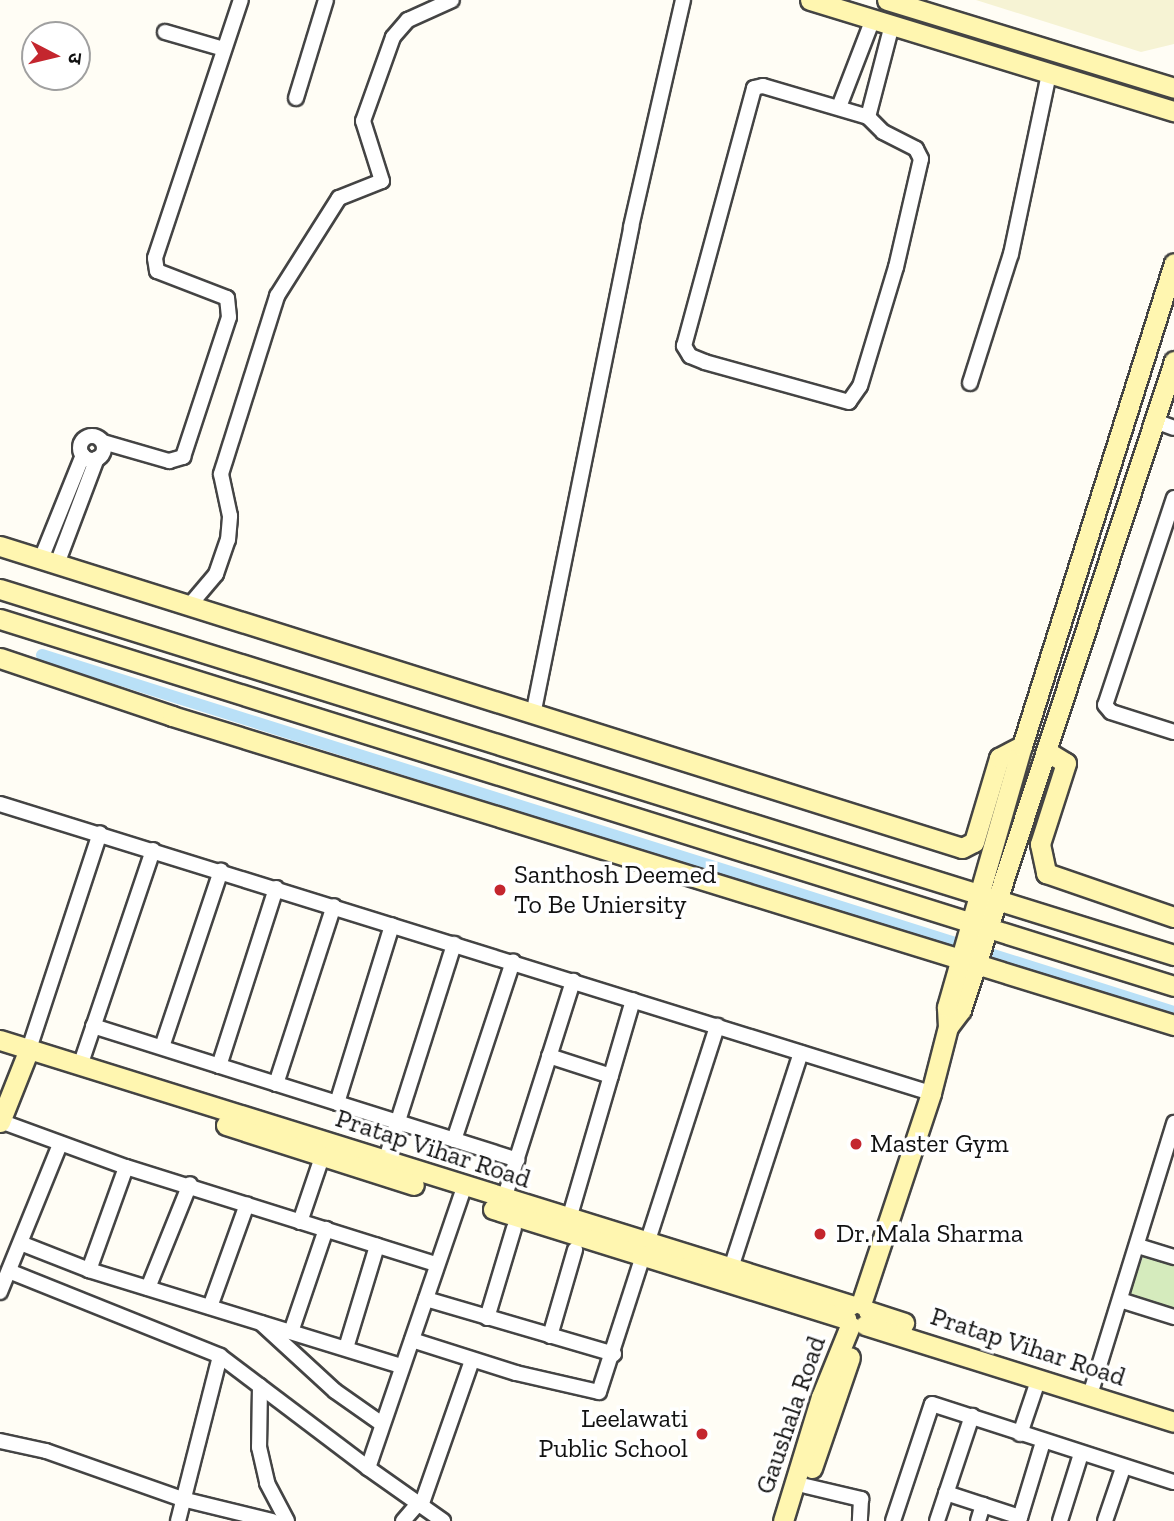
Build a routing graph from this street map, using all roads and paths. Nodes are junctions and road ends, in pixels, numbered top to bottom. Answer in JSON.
{"nodes":[{"id":1,"x":240,"y":0,"type":"edge"},
{"id":2,"x":326,"y":0,"type":"edge"},
{"id":3,"x":452,"y":0,"type":"edge"},
{"id":4,"x":683,"y":0,"type":"edge"},
{"id":5,"x":810,"y":0,"type":"edge"},
{"id":6,"x":887,"y":0,"type":"edge"},
{"id":7,"x":934,"y":7,"type":"edge"},
{"id":8,"x":873,"y":19,"type":"junction"},
{"id":9,"x":892,"y":25,"type":"junction"},
{"id":10,"x":165,"y":32,"type":"dead end"},
{"id":11,"x":224,"y":49,"type":"junction"},
{"id":12,"x":1049,"y":73,"type":"junction"},
{"id":13,"x":1174,"y":88,"type":"edge"},
{"id":14,"x":296,"y":98,"type":"dead end"},
{"id":15,"x":839,"y":107,"type":"junction"},
{"id":16,"x":1174,"y":111,"type":"edge"},
{"id":17,"x":868,"y":117,"type":"junction"},
{"id":18,"x":1174,"y":263,"type":"edge"},
{"id":19,"x":1174,"y":361,"type":"edge"},
{"id":20,"x":970,"y":383,"type":"dead end"},
{"id":21,"x":1155,"y":421,"type":"junction"},
{"id":22,"x":1174,"y":428,"type":"edge"},
{"id":23,"x":103,"y":442,"type":"junction"},
{"id":24,"x":90,"y":457,"type":"junction"},
{"id":25,"x":1174,"y":498,"type":"edge"},
{"id":26,"x":0,"y":546,"type":"edge"},
{"id":27,"x":49,"y":561,"type":"junction"},
{"id":28,"x":0,"y":589,"type":"edge"},
{"id":29,"x":189,"y":606,"type":"junction"},
{"id":30,"x":0,"y":619,"type":"edge"},
{"id":31,"x":1058,"y":632,"type":"junction"},
{"id":32,"x":1081,"y":639,"type":"junction"},
{"id":33,"x":0,"y":658,"type":"edge"},
{"id":34,"x":533,"y":715,"type":"junction"},
{"id":35,"x":1174,"y":732,"type":"edge"},
{"id":36,"x":1022,"y":746,"type":"junction"},
{"id":37,"x":1046,"y":751,"type":"junction"},
{"id":38,"x":0,"y":804,"type":"edge"},
{"id":39,"x":100,"y":833,"type":"junction"},
{"id":40,"x":153,"y":850,"type":"junction"},
{"id":41,"x":221,"y":871,"type":"junction"},
{"id":42,"x":276,"y":888,"type":"junction"},
{"id":43,"x":988,"y":897,"type":"junction"},
{"id":44,"x":334,"y":906,"type":"junction"},
{"id":45,"x":1174,"y":916,"type":"edge"},
{"id":46,"x":392,"y":925,"type":"junction"},
{"id":47,"x":454,"y":944,"type":"junction"},
{"id":48,"x":974,"y":944,"type":"junction"},
{"id":49,"x":1174,"y":955,"type":"edge"},
{"id":50,"x":513,"y":962,"type":"junction"},
{"id":51,"x":573,"y":981,"type":"junction"},
{"id":52,"x":1174,"y":986,"type":"edge"},
{"id":53,"x":633,"y":1000,"type":"junction"},
{"id":54,"x":1174,"y":1025,"type":"edge"},
{"id":55,"x":93,"y":1026,"type":"junction"},
{"id":56,"x":717,"y":1026,"type":"junction"},
{"id":57,"x":162,"y":1047,"type":"junction"},
{"id":58,"x":14,"y":1049,"type":"edge"},
{"id":59,"x":801,"y":1053,"type":"junction"},
{"id":60,"x":550,"y":1056,"type":"junction"},
{"id":61,"x":80,"y":1066,"type":"junction"},
{"id":62,"x":219,"y":1066,"type":"junction"},
{"id":63,"x":611,"y":1076,"type":"junction"},
{"id":64,"x":276,"y":1084,"type":"junction"},
{"id":65,"x":0,"y":1089,"type":"edge"},
{"id":66,"x":931,"y":1093,"type":"junction"},
{"id":67,"x":337,"y":1103,"type":"junction"},
{"id":68,"x":394,"y":1121,"type":"junction"},
{"id":69,"x":0,"y":1122,"type":"edge"},
{"id":70,"x":1174,"y":1123,"type":"edge"},
{"id":71,"x":454,"y":1140,"type":"junction"},
{"id":72,"x":60,"y":1144,"type":"junction"},
{"id":73,"x":322,"y":1157,"type":"junction"},
{"id":74,"x":517,"y":1160,"type":"junction"},
{"id":75,"x":384,"y":1162,"type":"junction"},
{"id":76,"x":126,"y":1167,"type":"junction"},
{"id":77,"x":1167,"y":1170,"type":"edge"},
{"id":78,"x":190,"y":1184,"type":"junction"},
{"id":79,"x":462,"y":1193,"type":"junction"},
{"id":80,"x":504,"y":1199,"type":"junction"},
{"id":81,"x":247,"y":1204,"type":"junction"},
{"id":82,"x":569,"y":1219,"type":"junction"},
{"id":83,"x":300,"y":1222,"type":"junction"},
{"id":84,"x":514,"y":1228,"type":"dead end"},
{"id":85,"x":326,"y":1229,"type":"junction"},
{"id":86,"x":23,"y":1244,"type":"junction"},
{"id":87,"x":377,"y":1246,"type":"junction"},
{"id":88,"x":1138,"y":1246,"type":"junction"},
{"id":89,"x":575,"y":1250,"type":"dead end"},
{"id":90,"x":647,"y":1251,"type":"junction"},
{"id":91,"x":1174,"y":1257,"type":"edge"},
{"id":92,"x":435,"y":1264,"type":"junction"},
{"id":93,"x":731,"y":1268,"type":"junction"},
{"id":94,"x":89,"y":1270,"type":"junction"},
{"id":95,"x":9,"y":1271,"type":"junction"},
{"id":96,"x":148,"y":1288,"type":"junction"},
{"id":97,"x":0,"y":1292,"type":"edge"},
{"id":98,"x":426,"y":1299,"type":"junction"},
{"id":99,"x":1120,"y":1300,"type":"junction"},
{"id":100,"x":210,"y":1307,"type":"junction"},
{"id":101,"x":858,"y":1317,"type":"junction"},
{"id":102,"x":1174,"y":1317,"type":"edge"},
{"id":103,"x":486,"y":1318,"type":"junction"},
{"id":104,"x":260,"y":1322,"type":"junction"},
{"id":105,"x":291,"y":1332,"type":"junction"},
{"id":106,"x":550,"y":1336,"type":"junction"},
{"id":107,"x":412,"y":1340,"type":"junction"},
{"id":108,"x":346,"y":1348,"type":"junction"},
{"id":109,"x":614,"y":1354,"type":"junction"},
{"id":110,"x":220,"y":1356,"type":"junction"},
{"id":111,"x":472,"y":1360,"type":"junction"},
{"id":112,"x":402,"y":1366,"type":"junction"},
{"id":113,"x":1039,"y":1378,"type":"junction"},
{"id":114,"x":260,"y":1386,"type":"junction"},
{"id":115,"x":1092,"y":1390,"type":"junction"},
{"id":116,"x":1174,"y":1410,"type":"edge"},
{"id":117,"x":972,"y":1416,"type":"junction"},
{"id":118,"x":1174,"y":1422,"type":"edge"},
{"id":119,"x":382,"y":1424,"type":"junction"},
{"id":120,"x":1020,"y":1434,"type":"junction"},
{"id":121,"x":0,"y":1441,"type":"edge"},
{"id":122,"x":1043,"y":1442,"type":"junction"},
{"id":123,"x":1081,"y":1454,"type":"junction"},
{"id":124,"x":368,"y":1468,"type":"junction"},
{"id":125,"x":1124,"y":1468,"type":"junction"},
{"id":126,"x":1174,"y":1482,"type":"edge"},
{"id":127,"x":806,"y":1486,"type":"junction"},
{"id":128,"x":946,"y":1493,"type":"junction"},
{"id":129,"x":182,"y":1499,"type":"junction"},
{"id":130,"x":420,"y":1505,"type":"junction"},
{"id":131,"x":983,"y":1505,"type":"junction"},
{"id":132,"x":1019,"y":1519,"type":"edge"},
{"id":133,"x":178,"y":1521,"type":"edge"},
{"id":134,"x":272,"y":1521,"type":"edge"},
{"id":135,"x":287,"y":1521,"type":"edge"},
{"id":136,"x":403,"y":1521,"type":"edge"},
{"id":137,"x":443,"y":1521,"type":"edge"},
{"id":138,"x":783,"y":1521,"type":"edge"},
{"id":139,"x":794,"y":1521,"type":"edge"},
{"id":140,"x":860,"y":1521,"type":"edge"},
{"id":141,"x":893,"y":1521,"type":"edge"},
{"id":142,"x":937,"y":1521,"type":"edge"},
{"id":143,"x":978,"y":1521,"type":"edge"},
{"id":144,"x":1060,"y":1521,"type":"edge"},
{"id":145,"x":1105,"y":1521,"type":"edge"}],
"edges":[{"from":1,"to":11,"type":"street"},
{"from":2,"to":14,"type":"street"},
{"from":3,"to":29,"type":"street"},
{"from":4,"to":34,"type":"street"},
{"from":5,"to":8,"type":"street"},
{"from":6,"to":7,"type":"street"},
{"from":7,"to":13,"type":"street"},
{"from":8,"to":9,"type":"street"},
{"from":8,"to":15,"type":"street"},
{"from":9,"to":12,"type":"street"},
{"from":9,"to":17,"type":"street"},
{"from":10,"to":11,"type":"street"},
{"from":11,"to":23,"type":"street"},
{"from":12,"to":16,"type":"street"},
{"from":12,"to":20,"type":"street"},
{"from":15,"to":17,"type":"street"},
{"from":15,"to":17,"type":"street"},
{"from":18,"to":31,"type":"street"},
{"from":19,"to":21,"type":"street"},
{"from":21,"to":22,"type":"street"},
{"from":21,"to":32,"type":"street"},
{"from":23,"to":24,"type":"street"},
{"from":23,"to":24,"type":"street"},
{"from":24,"to":27,"type":"street"},
{"from":25,"to":35,"type":"street"},
{"from":26,"to":27,"type":"street"},
{"from":27,"to":29,"type":"street"},
{"from":28,"to":43,"type":"street"},
{"from":29,"to":34,"type":"street"},
{"from":30,"to":48,"type":"street"},
{"from":31,"to":32,"type":"street"},
{"from":31,"to":36,"type":"street"},
{"from":32,"to":37,"type":"street"},
{"from":33,"to":48,"type":"street"},
{"from":34,"to":36,"type":"street"},
{"from":36,"to":43,"type":"street"},
{"from":37,"to":43,"type":"street"},
{"from":37,"to":45,"type":"street"},
{"from":38,"to":39,"type":"street"},
{"from":39,"to":40,"type":"street"},
{"from":39,"to":58,"type":"street"},
{"from":40,"to":41,"type":"street"},
{"from":40,"to":55,"type":"street"},
{"from":41,"to":42,"type":"street"},
{"from":41,"to":57,"type":"street"},
{"from":42,"to":44,"type":"street"},
{"from":42,"to":62,"type":"street"},
{"from":43,"to":48,"type":"street"},
{"from":43,"to":49,"type":"street"},
{"from":44,"to":46,"type":"street"},
{"from":44,"to":64,"type":"street"},
{"from":46,"to":47,"type":"street"},
{"from":46,"to":67,"type":"street"},
{"from":47,"to":50,"type":"street"},
{"from":47,"to":68,"type":"street"},
{"from":48,"to":52,"type":"street"},
{"from":48,"to":54,"type":"street"},
{"from":48,"to":66,"type":"street"},
{"from":50,"to":51,"type":"street"},
{"from":50,"to":71,"type":"street"},
{"from":51,"to":53,"type":"street"},
{"from":51,"to":60,"type":"street"},
{"from":53,"to":56,"type":"street"},
{"from":53,"to":63,"type":"street"},
{"from":55,"to":57,"type":"street"},
{"from":55,"to":61,"type":"street"},
{"from":56,"to":59,"type":"street"},
{"from":56,"to":90,"type":"street"},
{"from":57,"to":62,"type":"street"},
{"from":58,"to":61,"type":"street","name":"Pratap Vihar Road"},
{"from":58,"to":65,"type":"street"},
{"from":58,"to":69,"type":"street"},
{"from":58,"to":73,"type":"street","name":"Pratap Vihar Road"},
{"from":59,"to":66,"type":"street"},
{"from":59,"to":93,"type":"street"},
{"from":60,"to":63,"type":"street"},
{"from":60,"to":74,"type":"street"},
{"from":61,"to":75,"type":"street","name":"Pratap Vihar Road"},
{"from":62,"to":64,"type":"street"},
{"from":63,"to":82,"type":"street"},
{"from":64,"to":67,"type":"street"},
{"from":66,"to":101,"type":"street"},
{"from":67,"to":68,"type":"street"},
{"from":68,"to":71,"type":"street"},
{"from":68,"to":75,"type":"street"},
{"from":69,"to":72,"type":"street"},
{"from":70,"to":77,"type":"street"},
{"from":71,"to":74,"type":"street"},
{"from":72,"to":76,"type":"street"},
{"from":72,"to":86,"type":"street"},
{"from":73,"to":79,"type":"street","name":"Pratap Vihar Road"},
{"from":73,"to":83,"type":"street"},
{"from":74,"to":80,"type":"street"},
{"from":75,"to":79,"type":"street","name":"Pratap Vihar Road"},
{"from":76,"to":78,"type":"street"},
{"from":76,"to":94,"type":"street"},
{"from":77,"to":88,"type":"street"},
{"from":78,"to":81,"type":"street"},
{"from":78,"to":96,"type":"street"},
{"from":79,"to":80,"type":"street","name":"Pratap Vihar Road"},
{"from":79,"to":90,"type":"street","name":"Pratap Vihar Road"},
{"from":79,"to":92,"type":"street"},
{"from":80,"to":82,"type":"street","name":"Pratap Vihar Road"},
{"from":81,"to":83,"type":"street"},
{"from":81,"to":100,"type":"street"},
{"from":82,"to":90,"type":"street","name":"Pratap Vihar Road"},
{"from":83,"to":85,"type":"street"},
{"from":84,"to":103,"type":"street"},
{"from":85,"to":87,"type":"street"},
{"from":85,"to":105,"type":"street"},
{"from":86,"to":94,"type":"street"},
{"from":86,"to":95,"type":"street"},
{"from":87,"to":92,"type":"street"},
{"from":87,"to":108,"type":"street"},
{"from":88,"to":91,"type":"street"},
{"from":88,"to":99,"type":"street"},
{"from":89,"to":106,"type":"street"},
{"from":90,"to":93,"type":"street","name":"Pratap Vihar Road"},
{"from":90,"to":101,"type":"street","name":"Pratap Vihar Road"},
{"from":90,"to":109,"type":"street"},
{"from":92,"to":98,"type":"street"},
{"from":93,"to":101,"type":"street","name":"Pratap Vihar Road"},
{"from":94,"to":96,"type":"street"},
{"from":95,"to":97,"type":"street"},
{"from":95,"to":110,"type":"street"},
{"from":96,"to":100,"type":"street"},
{"from":98,"to":103,"type":"street"},
{"from":98,"to":107,"type":"street"},
{"from":99,"to":102,"type":"street"},
{"from":99,"to":115,"type":"street"},
{"from":100,"to":104,"type":"street"},
{"from":101,"to":113,"type":"street","name":"Pratap Vihar Road"},
{"from":101,"to":115,"type":"street","name":"Pratap Vihar Road"},
{"from":101,"to":127,"type":"street","name":"Gaushala Road"},
{"from":101,"to":138,"type":"street","name":"Gaushala Road"},
{"from":103,"to":106,"type":"street"},
{"from":104,"to":105,"type":"street"},
{"from":104,"to":119,"type":"street"},
{"from":105,"to":108,"type":"street"},
{"from":106,"to":109,"type":"street"},
{"from":107,"to":111,"type":"street"},
{"from":107,"to":112,"type":"street"},
{"from":108,"to":112,"type":"street"},
{"from":109,"to":111,"type":"street"},
{"from":110,"to":114,"type":"street"},
{"from":110,"to":129,"type":"street"},
{"from":111,"to":130,"type":"street"},
{"from":112,"to":119,"type":"street"},
{"from":113,"to":115,"type":"street","name":"Pratap Vihar Road"},
{"from":113,"to":120,"type":"street"},
{"from":114,"to":124,"type":"street"},
{"from":114,"to":135,"type":"street"},
{"from":115,"to":116,"type":"street","name":"Pratap Vihar Road"},
{"from":115,"to":118,"type":"street","name":"Pratap Vihar Road"},
{"from":117,"to":120,"type":"street"},
{"from":117,"to":128,"type":"street"},
{"from":117,"to":141,"type":"street"},
{"from":119,"to":124,"type":"street"},
{"from":120,"to":122,"type":"street"},
{"from":121,"to":129,"type":"street"},
{"from":122,"to":123,"type":"street"},
{"from":122,"to":132,"type":"street"},
{"from":123,"to":125,"type":"street"},
{"from":123,"to":144,"type":"street"},
{"from":124,"to":130,"type":"street"},
{"from":125,"to":126,"type":"street"},
{"from":125,"to":145,"type":"street"},
{"from":127,"to":139,"type":"street","name":"Gaushala Road"},
{"from":127,"to":140,"type":"street"},
{"from":128,"to":131,"type":"street"},
{"from":128,"to":142,"type":"street"},
{"from":129,"to":133,"type":"street"},
{"from":129,"to":134,"type":"street"},
{"from":130,"to":136,"type":"street"},
{"from":130,"to":137,"type":"street"},
{"from":131,"to":132,"type":"street"},
{"from":131,"to":143,"type":"street"}]}
